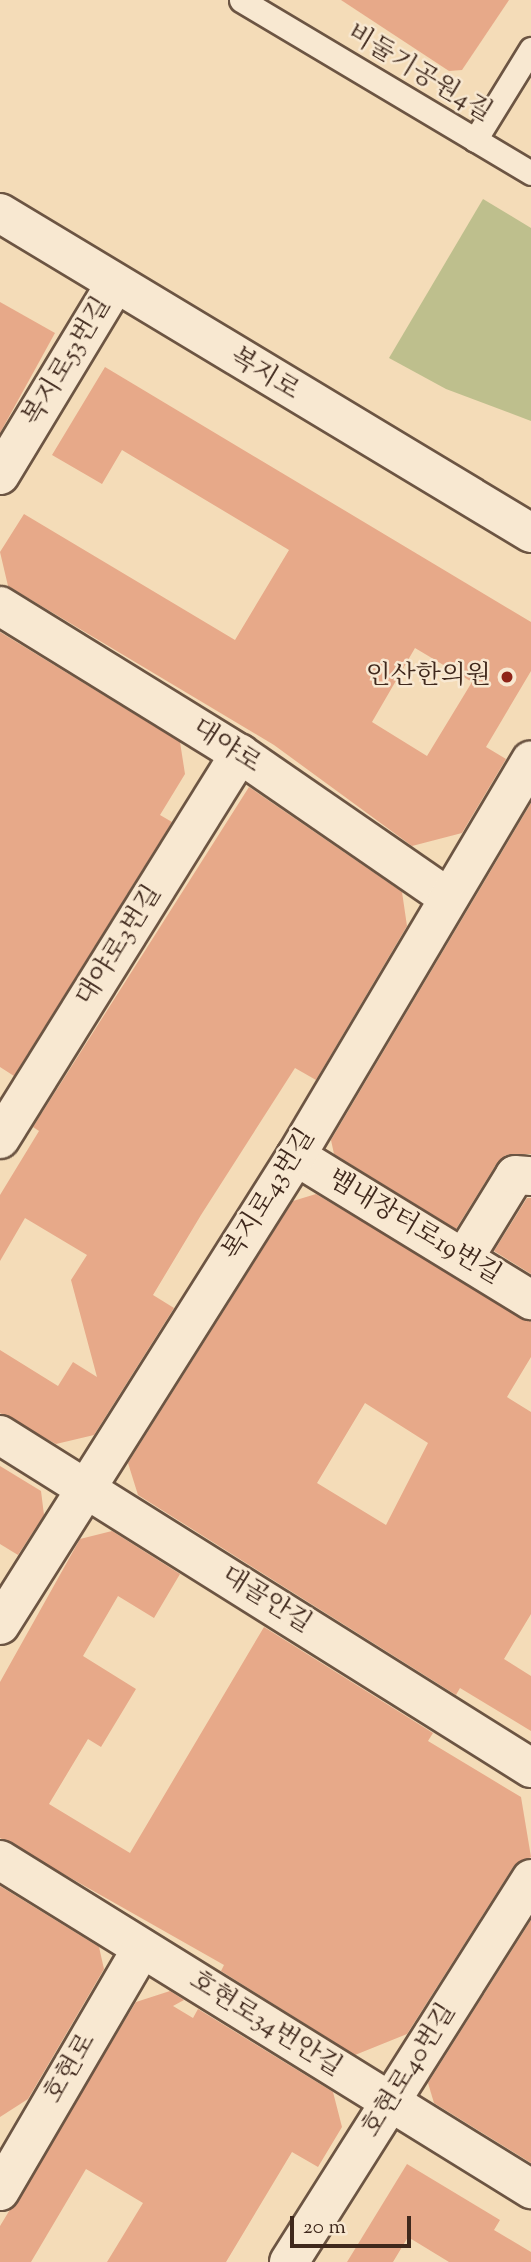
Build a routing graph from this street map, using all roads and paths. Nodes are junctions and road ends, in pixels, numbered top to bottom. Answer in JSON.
{"nodes":[{"id":1,"x":241,"y":0,"type":"edge"},
{"id":2,"x":531,"y":49,"type":"edge"},
{"id":3,"x":475,"y":140,"type":"junction"},
{"id":4,"x":531,"y":173,"type":"edge"},
{"id":5,"x":0,"y":213,"type":"edge"},
{"id":6,"x":114,"y":286,"type":"junction"},
{"id":7,"x":0,"y":475,"type":"edge"},
{"id":8,"x":531,"y":533,"type":"edge"},
{"id":9,"x":0,"y":606,"type":"edge"},
{"id":10,"x":240,"y":754,"type":"junction"},
{"id":11,"x":531,"y":760,"type":"edge"},
{"id":12,"x":447,"y":897,"type":"junction"},
{"id":13,"x":0,"y":1139,"type":"edge"},
{"id":14,"x":296,"y":1156,"type":"junction"},
{"id":15,"x":531,"y":1175,"type":"edge"},
{"id":16,"x":464,"y":1258,"type":"junction"},
{"id":17,"x":531,"y":1300,"type":"edge"},
{"id":18,"x":0,"y":1435,"type":"edge"},
{"id":19,"x":87,"y":1488,"type":"junction"},
{"id":20,"x":0,"y":1625,"type":"edge"},
{"id":21,"x":531,"y":1768,"type":"edge"},
{"id":22,"x":0,"y":1860,"type":"edge"},
{"id":23,"x":531,"y":1879,"type":"edge"},
{"id":24,"x":142,"y":1948,"type":"junction"},
{"id":25,"x":390,"y":2103,"type":"junction"},
{"id":26,"x":531,"y":2189,"type":"edge"},
{"id":27,"x":0,"y":2191,"type":"edge"},
{"id":28,"x":289,"y":2262,"type":"edge"}],
"edges":[{"from":1,"to":3,"type":"lane","name":"비둘기공원4길"},
{"from":2,"to":3,"type":"lane"},
{"from":3,"to":4,"type":"lane","name":"비둘기공원4길"},
{"from":5,"to":6,"type":"street","name":"복지로"},
{"from":6,"to":7,"type":"street","name":"복지로53번길"},
{"from":6,"to":8,"type":"street","name":"복지로"},
{"from":9,"to":10,"type":"street","name":"대야로"},
{"from":10,"to":12,"type":"street","name":"대야로"},
{"from":10,"to":13,"type":"street","name":"대야로3번길"},
{"from":11,"to":12,"type":"street","name":"복지로43번길"},
{"from":12,"to":14,"type":"street","name":"복지로43번길"},
{"from":14,"to":16,"type":"street","name":"뱀내장터로19번길"},
{"from":14,"to":19,"type":"street","name":"복지로43번길"},
{"from":15,"to":16,"type":"street"},
{"from":16,"to":17,"type":"street","name":"뱀내장터로19번길"},
{"from":18,"to":19,"type":"street","name":"대골안길"},
{"from":19,"to":20,"type":"street","name":"복지로43번길"},
{"from":19,"to":21,"type":"street","name":"대골안길"},
{"from":22,"to":24,"type":"street","name":"호현로34번안길"},
{"from":23,"to":25,"type":"street","name":"호현로40번길"},
{"from":24,"to":25,"type":"street","name":"호현로34번안길"},
{"from":24,"to":27,"type":"street","name":"호현로"},
{"from":25,"to":26,"type":"street","name":"호현로34번안길"},
{"from":25,"to":28,"type":"street","name":"호현로40번길"}]}
